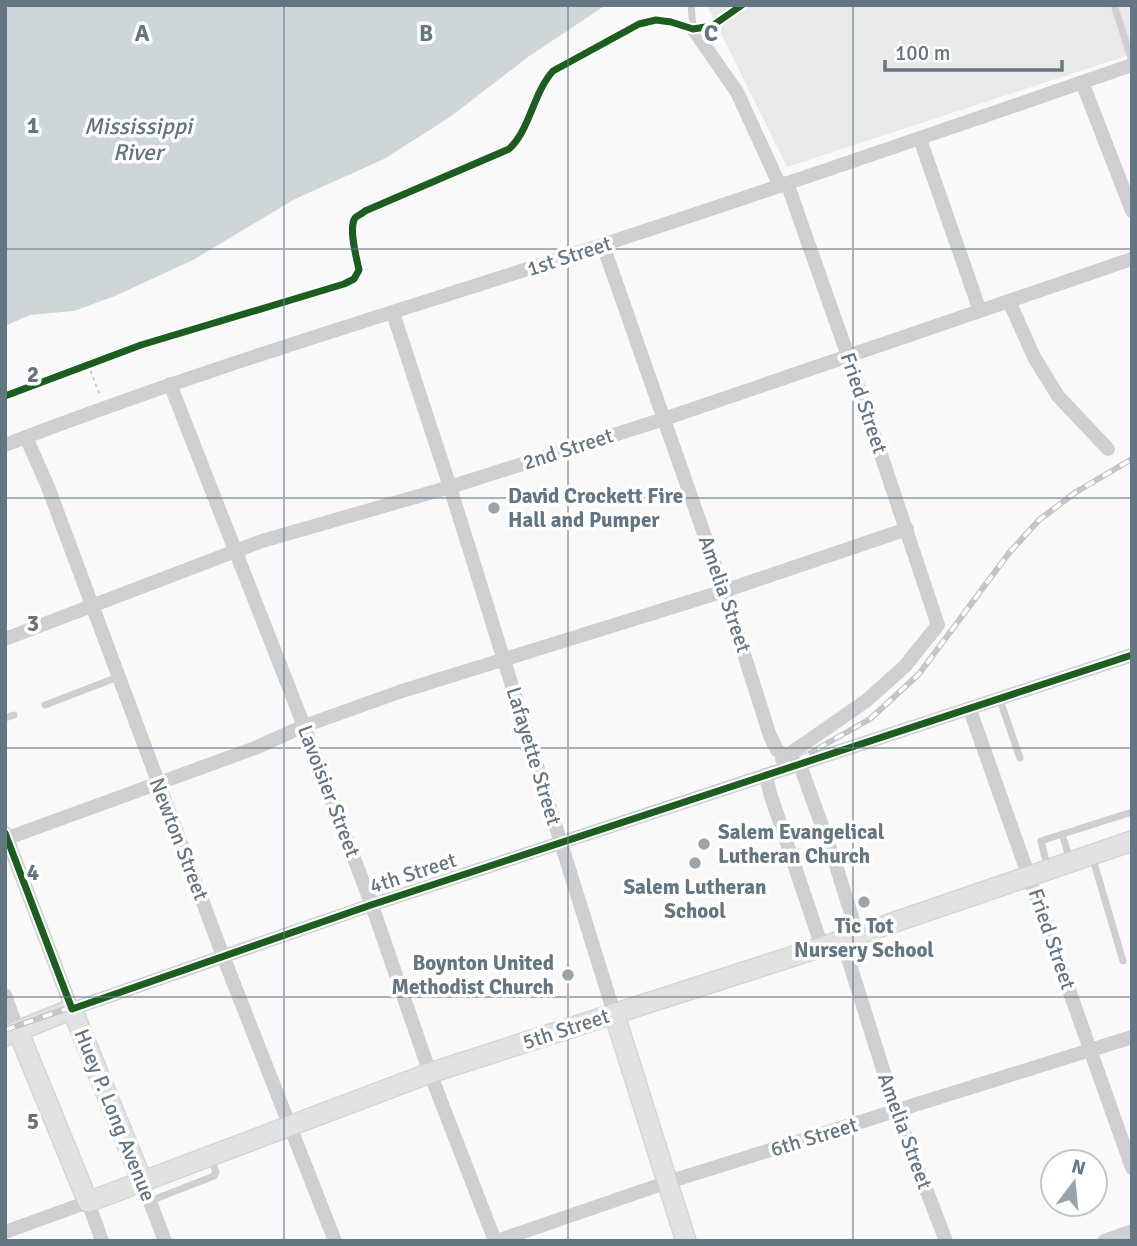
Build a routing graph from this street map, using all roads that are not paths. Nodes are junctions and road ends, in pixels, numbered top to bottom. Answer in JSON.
{"nodes":[{"id":1,"x":691,"y":5,"type":"edge"},
{"id":2,"x":1114,"y":5,"type":"edge"},
{"id":3,"x":693,"y":29,"type":"joint"},
{"id":4,"x":1132,"y":63,"type":"edge"},
{"id":5,"x":1082,"y":82,"type":"junction"},
{"id":6,"x":920,"y":139,"type":"junction"},
{"id":7,"x":783,"y":185,"type":"junction"},
{"id":8,"x":1132,"y":211,"type":"edge"},
{"id":9,"x":603,"y":245,"type":"junction"},
{"id":10,"x":1132,"y":259,"type":"edge"},
{"id":11,"x":1009,"y":301,"type":"junction"},
{"id":12,"x":980,"y":311,"type":"junction"},
{"id":13,"x":393,"y":313,"type":"junction"},
{"id":14,"x":848,"y":356,"type":"junction"},
{"id":15,"x":170,"y":384,"type":"junction"},
{"id":16,"x":664,"y":419,"type":"junction"},
{"id":17,"x":26,"y":437,"type":"junction"},
{"id":18,"x":5,"y":445,"type":"edge"},
{"id":19,"x":1108,"y":449,"type":"dead end"},
{"id":20,"x":450,"y":487,"type":"junction"},
{"id":21,"x":907,"y":529,"type":"junction"},
{"id":22,"x":235,"y":551,"type":"junction"},
{"id":23,"x":724,"y":591,"type":"junction"},
{"id":24,"x":91,"y":606,"type":"junction"},
{"id":25,"x":5,"y":639,"type":"edge"},
{"id":26,"x":1132,"y":655,"type":"edge"},
{"id":27,"x":504,"y":660,"type":"junction"},
{"id":28,"x":118,"y":677,"type":"junction"},
{"id":29,"x":1000,"y":700,"type":"junction"},
{"id":30,"x":45,"y":705,"type":"dead end"},
{"id":31,"x":970,"y":710,"type":"junction"},
{"id":32,"x":304,"y":726,"type":"junction"},
{"id":33,"x":787,"y":755,"type":"junction"},
{"id":34,"x":1020,"y":758,"type":"dead end"},
{"id":35,"x":800,"y":765,"type":"junction"},
{"id":36,"x":766,"y":775,"type":"junction"},
{"id":37,"x":157,"y":782,"type":"junction"},
{"id":38,"x":1132,"y":812,"type":"edge"},
{"id":39,"x":1062,"y":834,"type":"junction"},
{"id":40,"x":6,"y":836,"type":"edge"},
{"id":41,"x":1132,"y":842,"type":"edge"},
{"id":42,"x":561,"y":843,"type":"junction"},
{"id":43,"x":1092,"y":855,"type":"junction"},
{"id":44,"x":1071,"y":862,"type":"junction"},
{"id":45,"x":1039,"y":873,"type":"junction"},
{"id":46,"x":371,"y":905,"type":"junction"},
{"id":47,"x":849,"y":936,"type":"junction"},
{"id":48,"x":822,"y":947,"type":"junction"},
{"id":49,"x":223,"y":956,"type":"junction"},
{"id":50,"x":1123,"y":961,"type":"dead end"},
{"id":51,"x":5,"y":995,"type":"edge"},
{"id":52,"x":72,"y":1009,"type":"junction"},
{"id":53,"x":614,"y":1013,"type":"junction"},
{"id":54,"x":11,"y":1034,"type":"edge"},
{"id":55,"x":1132,"y":1037,"type":"edge"},
{"id":56,"x":1090,"y":1050,"type":"junction"},
{"id":57,"x":430,"y":1073,"type":"junction"},
{"id":58,"x":896,"y":1111,"type":"junction"},
{"id":59,"x":290,"y":1126,"type":"junction"},
{"id":60,"x":210,"y":1156,"type":"junction"},
{"id":61,"x":1132,"y":1168,"type":"edge"},
{"id":62,"x":142,"y":1181,"type":"junction"},
{"id":63,"x":668,"y":1182,"type":"junction"},
{"id":64,"x":150,"y":1201,"type":"junction"},
{"id":65,"x":88,"y":1202,"type":"junction"},
{"id":66,"x":1132,"y":1231,"type":"edge"},
{"id":67,"x":5,"y":1232,"type":"edge"},
{"id":68,"x":103,"y":1241,"type":"edge"},
{"id":69,"x":165,"y":1241,"type":"edge"},
{"id":70,"x":335,"y":1241,"type":"edge"},
{"id":71,"x":496,"y":1241,"type":"edge"},
{"id":72,"x":686,"y":1241,"type":"edge"},
{"id":73,"x":946,"y":1241,"type":"edge"},
{"id":74,"x":1104,"y":1241,"type":"edge"}],
"edges":[{"from":1,"to":3,"type":"lane"},
{"from":2,"to":4,"type":"lane"},
{"from":3,"to":7,"type":"street","name":"Fried Street"},
{"from":4,"to":5,"type":"street","name":"1st Street"},
{"from":5,"to":6,"type":"street","name":"1st Street"},
{"from":5,"to":8,"type":"street"},
{"from":6,"to":7,"type":"street","name":"1st Street"},
{"from":6,"to":12,"type":"street"},
{"from":7,"to":9,"type":"street","name":"1st Street"},
{"from":7,"to":14,"type":"street","name":"Fried Street"},
{"from":9,"to":13,"type":"street","name":"1st Street"},
{"from":9,"to":16,"type":"street","name":"Amelia Street"},
{"from":10,"to":11,"type":"street","name":"2nd Street"},
{"from":11,"to":12,"type":"street","name":"2nd Street"},
{"from":11,"to":19,"type":"street"},
{"from":12,"to":14,"type":"street","name":"2nd Street"},
{"from":13,"to":15,"type":"street","name":"1st Street"},
{"from":13,"to":20,"type":"street","name":"Lafayette Street"},
{"from":14,"to":16,"type":"street","name":"2nd Street"},
{"from":14,"to":21,"type":"street","name":"Fried Street"},
{"from":15,"to":17,"type":"street","name":"1st Street"},
{"from":15,"to":22,"type":"street","name":"Lavoisier Street"},
{"from":16,"to":20,"type":"street","name":"2nd Street"},
{"from":16,"to":23,"type":"street","name":"Amelia Street"},
{"from":17,"to":18,"type":"street","name":"1st Street"},
{"from":17,"to":24,"type":"street","name":"Newton Street"},
{"from":20,"to":22,"type":"street","name":"2nd Street"},
{"from":20,"to":27,"type":"street","name":"Lafayette Street"},
{"from":21,"to":23,"type":"street"},
{"from":21,"to":33,"type":"street","name":"Fried Street"},
{"from":22,"to":24,"type":"street","name":"2nd Street"},
{"from":22,"to":32,"type":"street","name":"Lavoisier Street"},
{"from":23,"to":27,"type":"street"},
{"from":23,"to":33,"type":"street","name":"Amelia Street"},
{"from":24,"to":25,"type":"street","name":"2nd Street"},
{"from":24,"to":28,"type":"street","name":"Newton Street"},
{"from":26,"to":29,"type":"street","name":"4th Street"},
{"from":27,"to":32,"type":"street"},
{"from":27,"to":42,"type":"street","name":"Lafayette Street"},
{"from":28,"to":30,"type":"lane"},
{"from":28,"to":37,"type":"street","name":"Newton Street"},
{"from":29,"to":31,"type":"street","name":"4th Street"},
{"from":29,"to":34,"type":"lane"},
{"from":31,"to":35,"type":"street","name":"4th Street"},
{"from":31,"to":45,"type":"street","name":"Fried Street"},
{"from":32,"to":37,"type":"street"},
{"from":32,"to":46,"type":"street","name":"Lavoisier Street"},
{"from":33,"to":35,"type":"street","name":"Amelia Street"},
{"from":33,"to":36,"type":"street"},
{"from":35,"to":36,"type":"street","name":"4th Street"},
{"from":35,"to":47,"type":"street","name":"Amelia Street"},
{"from":36,"to":42,"type":"street","name":"4th Street"},
{"from":36,"to":48,"type":"street"},
{"from":37,"to":40,"type":"street"},
{"from":37,"to":49,"type":"street","name":"Newton Street"},
{"from":38,"to":39,"type":"lane"},
{"from":39,"to":44,"type":"lane"},
{"from":39,"to":45,"type":"lane"},
{"from":40,"to":52,"type":"street","name":"Huey P. Long Avenue"},
{"from":41,"to":43,"type":"main road","name":"5th Street"},
{"from":42,"to":46,"type":"street","name":"4th Street"},
{"from":42,"to":53,"type":"street","name":"Lafayette Street"},
{"from":43,"to":44,"type":"main road","name":"5th Street"},
{"from":43,"to":50,"type":"lane"},
{"from":44,"to":45,"type":"main road","name":"5th Street"},
{"from":45,"to":47,"type":"main road","name":"5th Street"},
{"from":45,"to":56,"type":"street","name":"Fried Street"},
{"from":46,"to":49,"type":"street","name":"4th Street"},
{"from":46,"to":57,"type":"street","name":"Lavoisier Street"},
{"from":47,"to":48,"type":"main road","name":"5th Street"},
{"from":47,"to":58,"type":"street","name":"Amelia Street"},
{"from":48,"to":53,"type":"main road","name":"5th Street"},
{"from":49,"to":52,"type":"street","name":"4th Street"},
{"from":49,"to":59,"type":"street","name":"Newton Street"},
{"from":51,"to":54,"type":"street"},
{"from":52,"to":54,"type":"main road","name":"4th Street"},
{"from":52,"to":62,"type":"main road","name":"Huey P. Long Avenue"},
{"from":53,"to":57,"type":"main road","name":"5th Street"},
{"from":53,"to":63,"type":"main road","name":"Lafayette Street"},
{"from":54,"to":65,"type":"main road"},
{"from":55,"to":56,"type":"street","name":"6th Street"},
{"from":56,"to":58,"type":"street","name":"6th Street"},
{"from":56,"to":61,"type":"street","name":"Fried Street"},
{"from":57,"to":59,"type":"main road","name":"5th Street"},
{"from":57,"to":71,"type":"street","name":"Lavoisier Street"},
{"from":58,"to":63,"type":"street","name":"6th Street"},
{"from":58,"to":73,"type":"street","name":"Amelia Street"},
{"from":59,"to":60,"type":"main road","name":"5th Street"},
{"from":59,"to":70,"type":"street","name":"Newton Street"},
{"from":60,"to":62,"type":"main road","name":"5th Street"},
{"from":60,"to":64,"type":"lane"},
{"from":62,"to":64,"type":"street","name":"Huey P. Long Avenue"},
{"from":62,"to":65,"type":"main road","name":"5th Street"},
{"from":63,"to":71,"type":"street","name":"6th Street"},
{"from":63,"to":72,"type":"main road","name":"Lafayette Street"},
{"from":64,"to":69,"type":"street","name":"Huey P. Long Avenue"},
{"from":65,"to":67,"type":"street","name":"5th Street"},
{"from":65,"to":68,"type":"street"},
{"from":66,"to":74,"type":"street"}]}
